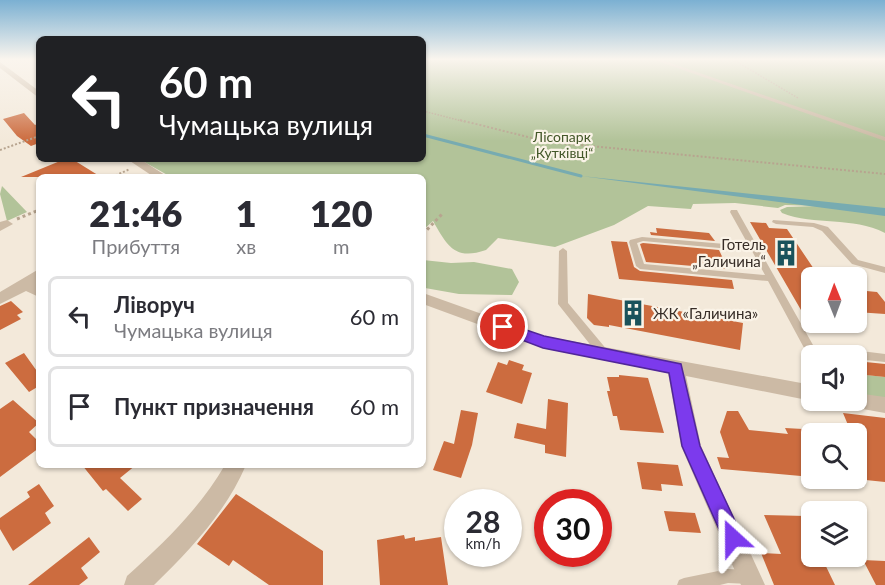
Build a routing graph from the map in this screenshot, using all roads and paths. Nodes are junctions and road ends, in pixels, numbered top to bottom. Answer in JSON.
{"nodes":[{"id":1,"x":733,"y":86,"type":"edge"},
{"id":2,"x":779,"y":86,"type":"edge"},
{"id":3,"x":801,"y":99,"type":"dead end"},
{"id":4,"x":426,"y":112,"type":"edge"},
{"id":5,"x":36,"y":137,"type":"edge"},
{"id":6,"x":885,"y":139,"type":"edge"},
{"id":7,"x":0,"y":150,"type":"edge"},
{"id":8,"x":136,"y":162,"type":"edge"},
{"id":9,"x":117,"y":174,"type":"edge"},
{"id":10,"x":157,"y":174,"type":"edge"},
{"id":11,"x":885,"y":174,"type":"edge"},
{"id":12,"x":36,"y":211,"type":"edge"},
{"id":13,"x":734,"y":212,"type":"dead end"},
{"id":14,"x":444,"y":213,"type":"dead end"},
{"id":15,"x":776,"y":222,"type":"dead end"},
{"id":16,"x":4,"y":225,"type":"edge"},
{"id":17,"x":426,"y":231,"type":"edge"},
{"id":18,"x":755,"y":249,"type":"junction"},
{"id":19,"x":563,"y":251,"type":"dead end"},
{"id":20,"x":885,"y":270,"type":"edge"},
{"id":21,"x":769,"y":278,"type":"junction"},
{"id":22,"x":33,"y":289,"type":"edge"},
{"id":23,"x":0,"y":299,"type":"edge"},
{"id":24,"x":426,"y":299,"type":"edge"},
{"id":25,"x":808,"y":345,"type":"edge"},
{"id":26,"x":604,"y":354,"type":"junction"},
{"id":27,"x":867,"y":357,"type":"edge"},
{"id":28,"x":885,"y":358,"type":"edge"},
{"id":29,"x":676,"y":368,"type":"junction"},
{"id":30,"x":801,"y":391,"type":"edge"},
{"id":31,"x":867,"y":402,"type":"edge"},
{"id":32,"x":885,"y":405,"type":"edge"},
{"id":33,"x":235,"y":468,"type":"edge"},
{"id":34,"x":752,"y":581,"type":"edge"},
{"id":35,"x":136,"y":585,"type":"edge"},
{"id":36,"x":684,"y":585,"type":"edge"}],
"edges":[{"from":1,"to":6,"type":"lane"},
{"from":2,"to":3,"type":"path"},
{"from":4,"to":11,"type":"path"},
{"from":5,"to":7,"type":"path"},
{"from":8,"to":9,"type":"path"},
{"from":8,"to":10,"type":"street"},
{"from":12,"to":16,"type":"path"},
{"from":13,"to":18,"type":"lane"},
{"from":14,"to":17,"type":"path"},
{"from":15,"to":20,"type":"lane"},
{"from":18,"to":21,"type":"lane"},
{"from":18,"to":21,"type":"lane"},
{"from":19,"to":26,"type":"lane"},
{"from":21,"to":25,"type":"lane"},
{"from":22,"to":23,"type":"street"},
{"from":24,"to":26,"type":"street"},
{"from":26,"to":29,"type":"street"},
{"from":27,"to":28,"type":"lane"},
{"from":29,"to":30,"type":"street"},
{"from":29,"to":34,"type":"street"},
{"from":31,"to":32,"type":"street"},
{"from":33,"to":35,"type":"street"},
{"from":34,"to":36,"type":"lane"}]}
